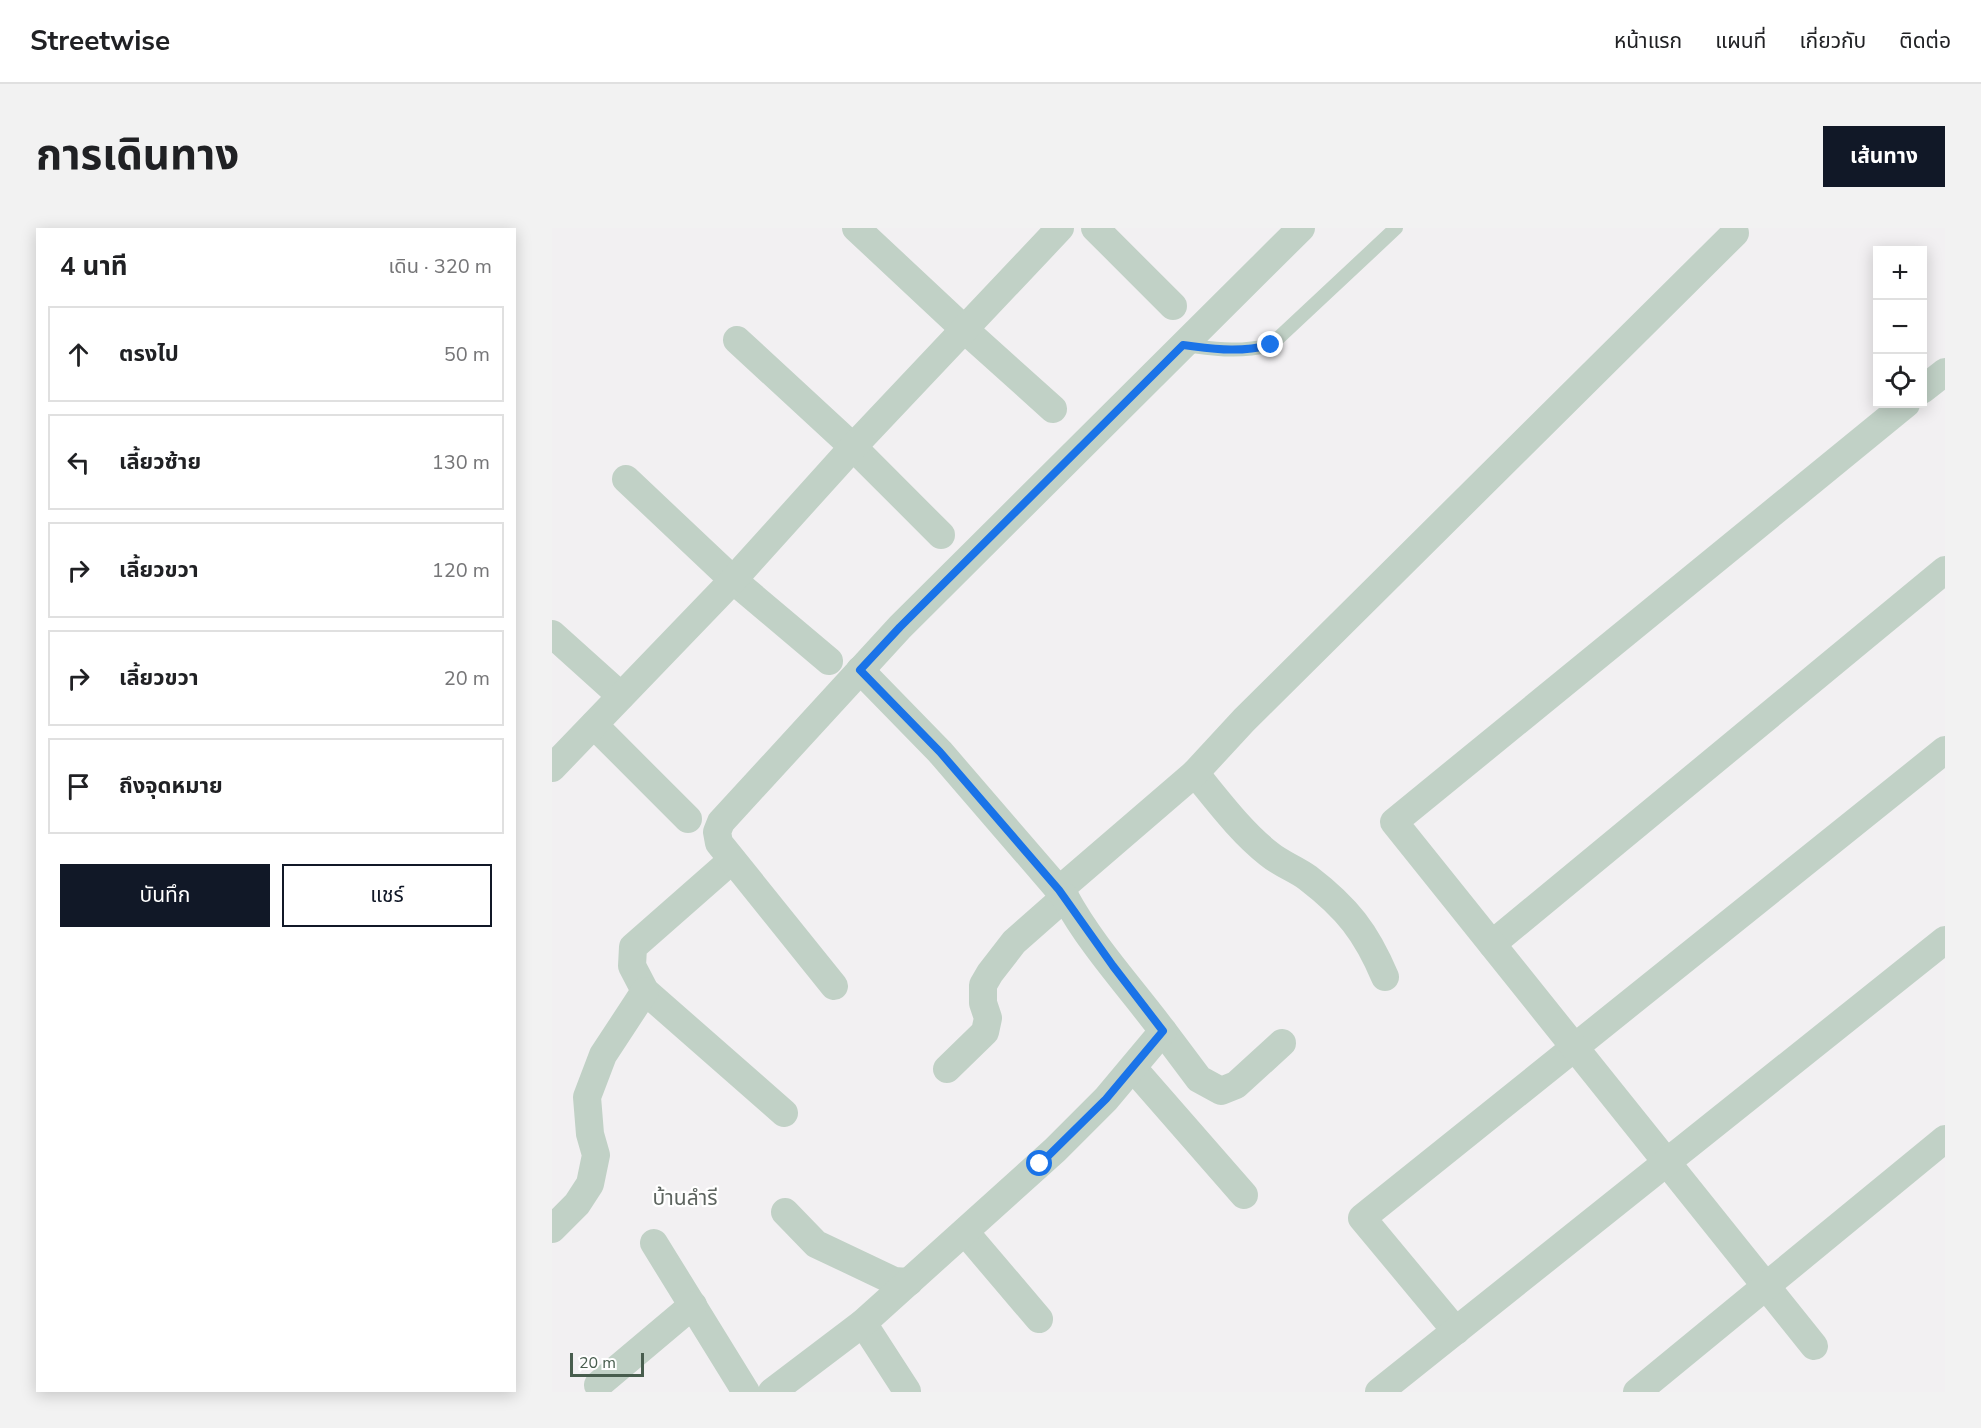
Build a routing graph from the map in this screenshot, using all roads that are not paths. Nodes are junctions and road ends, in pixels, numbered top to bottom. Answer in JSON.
{"nodes":[{"id":1,"x":856,"y":228,"type":"edge"},
{"id":2,"x":1060,"y":228,"type":"edge"},
{"id":3,"x":1095,"y":228,"type":"edge"},
{"id":4,"x":1301,"y":228,"type":"edge"},
{"id":5,"x":1396,"y":228,"type":"edge"},
{"id":6,"x":1735,"y":233,"type":"dead end"},
{"id":7,"x":1173,"y":306,"type":"dead end"},
{"id":8,"x":964,"y":329,"type":"junction"},
{"id":9,"x":737,"y":340,"type":"dead end"},
{"id":10,"x":1183,"y":345,"type":"junction"},
{"id":11,"x":1945,"y":372,"type":"edge"},
{"id":12,"x":1927,"y":387,"type":"edge"},
{"id":13,"x":1901,"y":408,"type":"edge"},
{"id":14,"x":1053,"y":409,"type":"dead end"},
{"id":15,"x":853,"y":447,"type":"junction"},
{"id":16,"x":626,"y":479,"type":"dead end"},
{"id":17,"x":941,"y":535,"type":"dead end"},
{"id":18,"x":1945,"y":570,"type":"edge"},
{"id":19,"x":733,"y":580,"type":"junction"},
{"id":20,"x":552,"y":634,"type":"edge"},
{"id":21,"x":829,"y":661,"type":"dead end"},
{"id":22,"x":860,"y":670,"type":"junction"},
{"id":23,"x":621,"y":696,"type":"junction"},
{"id":24,"x":594,"y":725,"type":"junction"},
{"id":25,"x":1945,"y":750,"type":"edge"},
{"id":26,"x":552,"y":768,"type":"edge"},
{"id":27,"x":1195,"y":773,"type":"junction"},
{"id":28,"x":688,"y":819,"type":"dead end"},
{"id":29,"x":732,"y":860,"type":"junction"},
{"id":30,"x":1062,"y":893,"type":"junction"},
{"id":31,"x":1945,"y":940,"type":"edge"},
{"id":32,"x":1492,"y":944,"type":"junction"},
{"id":33,"x":1385,"y":977,"type":"dead end"},
{"id":34,"x":834,"y":986,"type":"dead end"},
{"id":35,"x":645,"y":991,"type":"junction"},
{"id":36,"x":1163,"y":1031,"type":"junction"},
{"id":37,"x":1282,"y":1043,"type":"dead end"},
{"id":38,"x":1575,"y":1047,"type":"junction"},
{"id":39,"x":1133,"y":1068,"type":"junction"},
{"id":40,"x":947,"y":1069,"type":"dead end"},
{"id":41,"x":784,"y":1113,"type":"dead end"},
{"id":42,"x":1945,"y":1139,"type":"edge"},
{"id":43,"x":1667,"y":1162,"type":"junction"},
{"id":44,"x":1244,"y":1195,"type":"dead end"},
{"id":45,"x":785,"y":1212,"type":"dead end"},
{"id":46,"x":552,"y":1229,"type":"edge"},
{"id":47,"x":965,"y":1232,"type":"junction"},
{"id":48,"x":654,"y":1243,"type":"dead end"},
{"id":49,"x":909,"y":1282,"type":"junction"},
{"id":50,"x":1765,"y":1285,"type":"junction"},
{"id":51,"x":693,"y":1305,"type":"junction"},
{"id":52,"x":1039,"y":1319,"type":"dead end"},
{"id":53,"x":863,"y":1323,"type":"junction"},
{"id":54,"x":1456,"y":1331,"type":"junction"},
{"id":55,"x":1814,"y":1346,"type":"dead end"},
{"id":56,"x":598,"y":1385,"type":"dead end"},
{"id":57,"x":907,"y":1391,"type":"edge"},
{"id":58,"x":747,"y":1392,"type":"edge"},
{"id":59,"x":772,"y":1392,"type":"edge"},
{"id":60,"x":1379,"y":1392,"type":"edge"},
{"id":61,"x":1637,"y":1392,"type":"edge"}],
"edges":[{"from":1,"to":8,"type":"street"},
{"from":2,"to":8,"type":"street"},
{"from":3,"to":7,"type":"street"},
{"from":4,"to":10,"type":"street"},
{"from":5,"to":10,"type":"lane"},
{"from":6,"to":27,"type":"street"},
{"from":8,"to":14,"type":"street"},
{"from":8,"to":15,"type":"street"},
{"from":9,"to":15,"type":"street"},
{"from":10,"to":22,"type":"street"},
{"from":11,"to":12,"type":"street"},
{"from":13,"to":32,"type":"street"},
{"from":15,"to":17,"type":"street"},
{"from":15,"to":19,"type":"street"},
{"from":16,"to":19,"type":"street"},
{"from":18,"to":32,"type":"street"},
{"from":19,"to":21,"type":"street"},
{"from":19,"to":23,"type":"street"},
{"from":20,"to":23,"type":"street"},
{"from":22,"to":29,"type":"street"},
{"from":22,"to":30,"type":"street"},
{"from":23,"to":24,"type":"street"},
{"from":24,"to":26,"type":"street"},
{"from":24,"to":28,"type":"street"},
{"from":25,"to":38,"type":"street"},
{"from":27,"to":30,"type":"street"},
{"from":27,"to":33,"type":"street"},
{"from":29,"to":34,"type":"street"},
{"from":29,"to":35,"type":"street"},
{"from":30,"to":36,"type":"street"},
{"from":30,"to":40,"type":"street"},
{"from":31,"to":43,"type":"street"},
{"from":32,"to":38,"type":"street"},
{"from":35,"to":41,"type":"street"},
{"from":35,"to":46,"type":"street"},
{"from":36,"to":37,"type":"street"},
{"from":36,"to":39,"type":"street"},
{"from":38,"to":43,"type":"street"},
{"from":38,"to":54,"type":"street"},
{"from":39,"to":44,"type":"street"},
{"from":39,"to":47,"type":"street"},
{"from":42,"to":50,"type":"street"},
{"from":43,"to":50,"type":"street"},
{"from":43,"to":54,"type":"street"},
{"from":45,"to":49,"type":"street"},
{"from":47,"to":49,"type":"street"},
{"from":47,"to":52,"type":"street"},
{"from":48,"to":51,"type":"street"},
{"from":49,"to":53,"type":"street"},
{"from":50,"to":55,"type":"street"},
{"from":50,"to":61,"type":"street"},
{"from":51,"to":56,"type":"street"},
{"from":51,"to":58,"type":"street"},
{"from":53,"to":57,"type":"street"},
{"from":53,"to":59,"type":"street"},
{"from":54,"to":60,"type":"street"}]}
